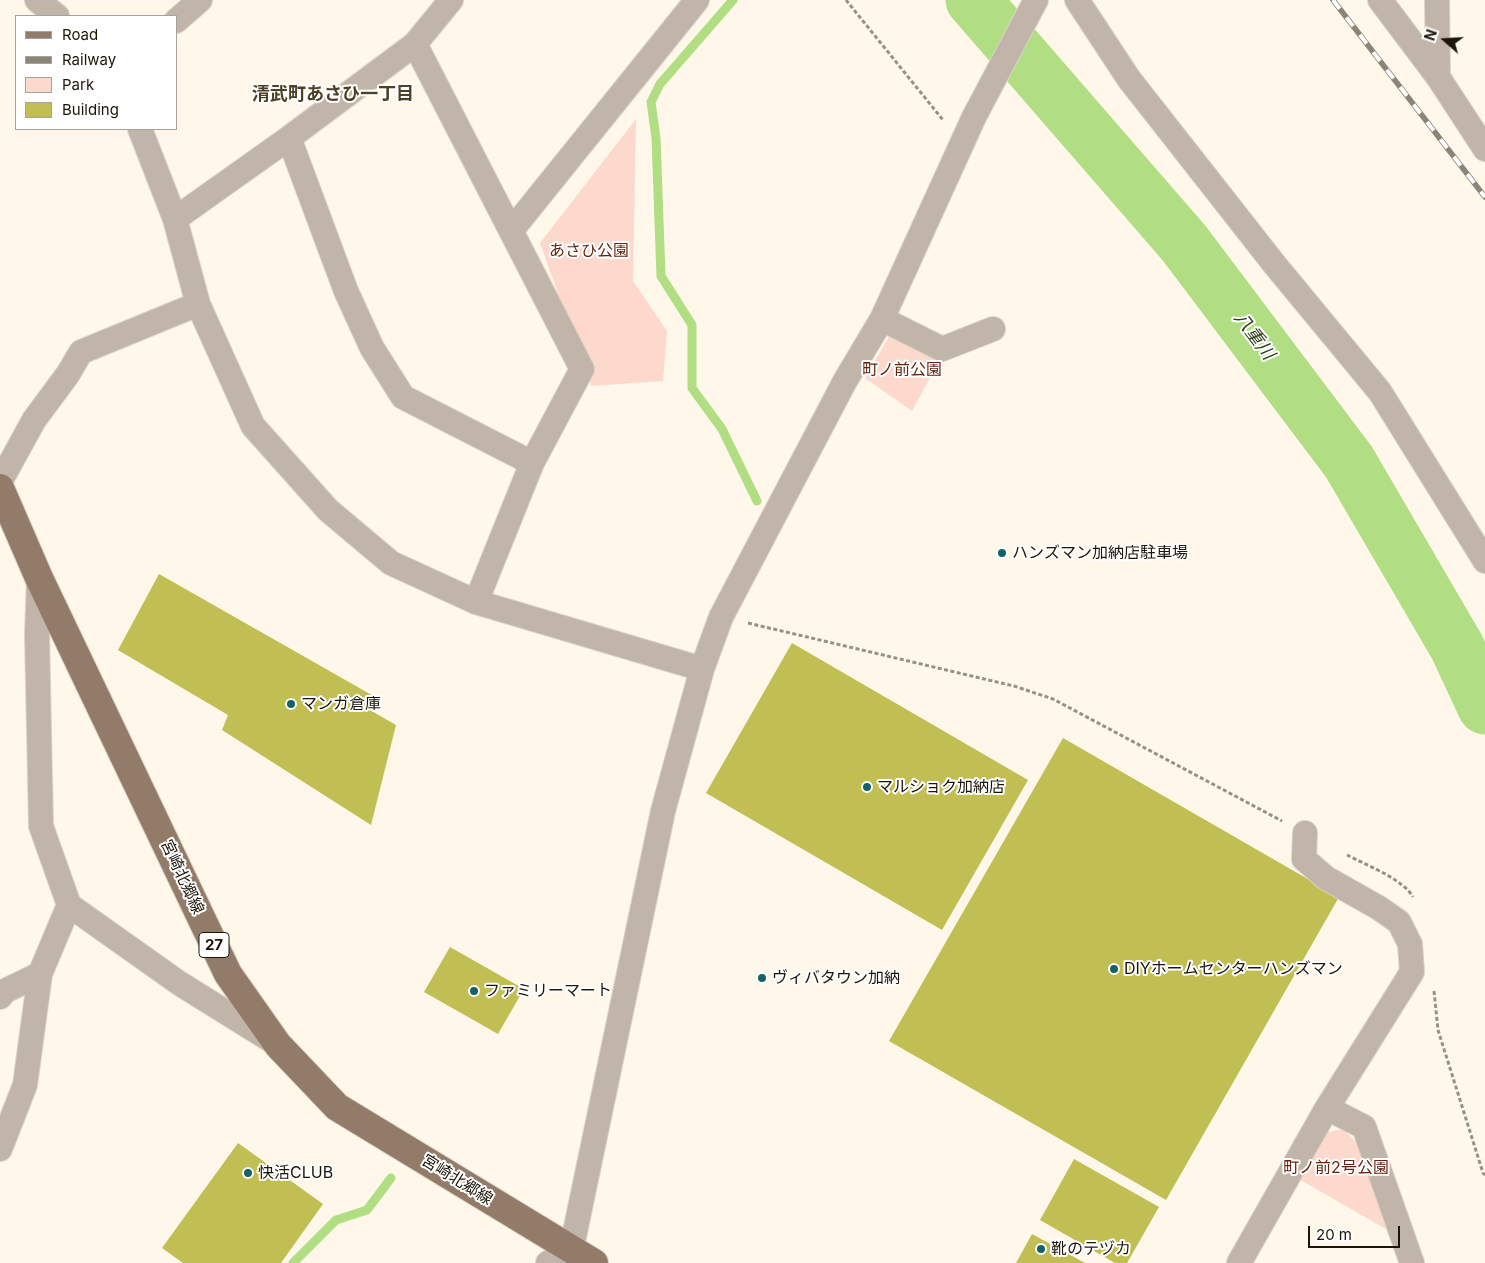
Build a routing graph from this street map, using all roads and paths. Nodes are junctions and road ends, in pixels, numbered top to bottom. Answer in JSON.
{"nodes":[{"id":1,"x":37,"y":0,"type":"edge"},
{"id":2,"x":200,"y":0,"type":"edge"},
{"id":3,"x":451,"y":0,"type":"edge"},
{"id":4,"x":697,"y":0,"type":"edge"},
{"id":5,"x":846,"y":0,"type":"edge"},
{"id":6,"x":1036,"y":0,"type":"edge"},
{"id":7,"x":1077,"y":0,"type":"edge"},
{"id":8,"x":1380,"y":0,"type":"edge"},
{"id":9,"x":1437,"y":0,"type":"edge"},
{"id":10,"x":56,"y":15,"type":"edge"},
{"id":11,"x":178,"y":19,"type":"edge"},
{"id":12,"x":416,"y":44,"type":"junction"},
{"id":13,"x":1438,"y":77,"type":"junction"},
{"id":14,"x":140,"y":130,"type":"edge"},
{"id":15,"x":290,"y":138,"type":"junction"},
{"id":16,"x":962,"y":143,"type":"junction"},
{"id":17,"x":1485,"y":149,"type":"edge"},
{"id":18,"x":176,"y":219,"type":"junction"},
{"id":19,"x":511,"y":231,"type":"junction"},
{"id":20,"x":198,"y":304,"type":"junction"},
{"id":21,"x":882,"y":319,"type":"junction"},
{"id":22,"x":993,"y":329,"type":"dead end"},
{"id":23,"x":532,"y":462,"type":"junction"},
{"id":24,"x":0,"y":482,"type":"edge"},
{"id":25,"x":0,"y":488,"type":"edge"},
{"id":26,"x":1485,"y":562,"type":"edge"},
{"id":27,"x":40,"y":578,"type":"junction"},
{"id":28,"x":476,"y":602,"type":"junction"},
{"id":29,"x":721,"y":617,"type":"junction"},
{"id":30,"x":702,"y":669,"type":"junction"},
{"id":31,"x":1305,"y":833,"type":"joint"},
{"id":32,"x":1346,"y":855,"type":"dead end"},
{"id":33,"x":1416,"y":902,"type":"dead end"},
{"id":34,"x":69,"y":905,"type":"junction"},
{"id":35,"x":40,"y":974,"type":"junction"},
{"id":36,"x":1435,"y":988,"type":"dead end"},
{"id":37,"x":0,"y":997,"type":"edge"},
{"id":38,"x":278,"y":1045,"type":"junction"},
{"id":39,"x":1327,"y":1108,"type":"junction"},
{"id":40,"x":0,"y":1149,"type":"edge"},
{"id":41,"x":1485,"y":1175,"type":"edge"},
{"id":42,"x":571,"y":1259,"type":"edge"},
{"id":43,"x":1239,"y":1263,"type":"edge"},
{"id":44,"x":1412,"y":1263,"type":"edge"}],
"edges":[{"from":1,"to":10,"type":"street"},
{"from":2,"to":11,"type":"street"},
{"from":3,"to":12,"type":"street"},
{"from":4,"to":19,"type":"street"},
{"from":5,"to":16,"type":"path"},
{"from":6,"to":16,"type":"street"},
{"from":7,"to":26,"type":"street"},
{"from":8,"to":13,"type":"street"},
{"from":9,"to":13,"type":"street"},
{"from":12,"to":15,"type":"street"},
{"from":12,"to":19,"type":"street"},
{"from":13,"to":17,"type":"street"},
{"from":14,"to":18,"type":"street"},
{"from":15,"to":18,"type":"street"},
{"from":15,"to":23,"type":"street"},
{"from":16,"to":21,"type":"street"},
{"from":18,"to":20,"type":"street"},
{"from":19,"to":23,"type":"street"},
{"from":20,"to":24,"type":"street"},
{"from":20,"to":28,"type":"street"},
{"from":21,"to":22,"type":"street"},
{"from":21,"to":29,"type":"street"},
{"from":23,"to":28,"type":"street"},
{"from":25,"to":27,"type":"main road","name":"宮崎北郷線","number":"27"},
{"from":27,"to":34,"type":"street"},
{"from":27,"to":38,"type":"main road","name":"宮崎北郷線","number":"27"},
{"from":28,"to":30,"type":"street"},
{"from":29,"to":30,"type":"street"},
{"from":29,"to":31,"type":"path"},
{"from":30,"to":42,"type":"street"},
{"from":31,"to":39,"type":"street"},
{"from":32,"to":33,"type":"path"},
{"from":34,"to":35,"type":"street"},
{"from":34,"to":38,"type":"street"},
{"from":35,"to":37,"type":"street"},
{"from":35,"to":40,"type":"street"},
{"from":36,"to":41,"type":"path"},
{"from":38,"to":42,"type":"main road","name":"宮崎北郷線","number":"27"},
{"from":39,"to":43,"type":"street"},
{"from":39,"to":44,"type":"street"}]}
